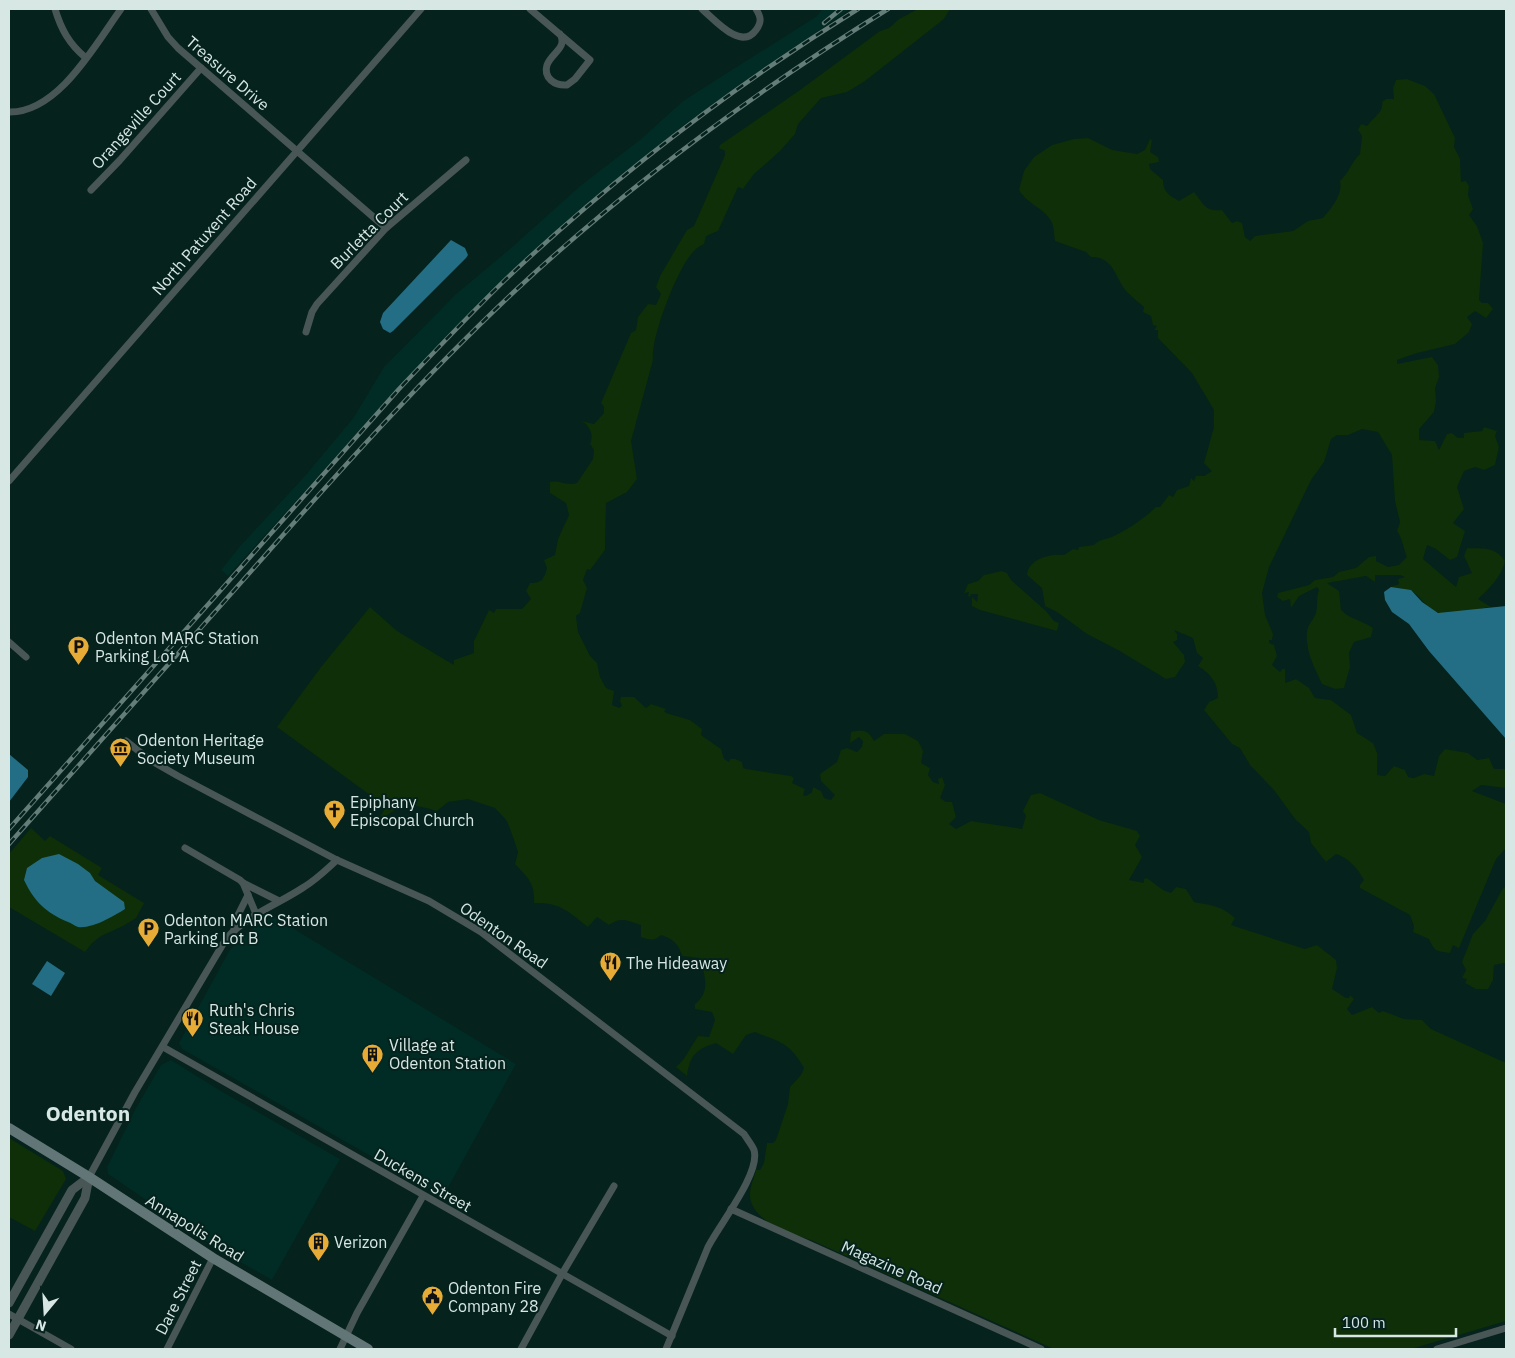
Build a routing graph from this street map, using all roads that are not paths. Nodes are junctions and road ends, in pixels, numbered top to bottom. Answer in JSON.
{"nodes":[{"id":1,"x":55,"y":9,"type":"edge"},
{"id":2,"x":121,"y":9,"type":"edge"},
{"id":3,"x":151,"y":9,"type":"edge"},
{"id":4,"x":421,"y":9,"type":"edge"},
{"id":5,"x":530,"y":9,"type":"edge"},
{"id":6,"x":702,"y":9,"type":"edge"},
{"id":7,"x":756,"y":9,"type":"edge"},
{"id":8,"x":560,"y":34,"type":"junction"},
{"id":9,"x":86,"y":58,"type":"junction"},
{"id":10,"x":201,"y":68,"type":"junction"},
{"id":11,"x":9,"y":112,"type":"edge"},
{"id":12,"x":297,"y":150,"type":"junction"},
{"id":13,"x":466,"y":160,"type":"dead end"},
{"id":14,"x":91,"y":190,"type":"dead end"},
{"id":15,"x":386,"y":228,"type":"junction"},
{"id":16,"x":306,"y":332,"type":"dead end"},
{"id":17,"x":9,"y":480,"type":"edge"},
{"id":18,"x":9,"y":642,"type":"edge"},
{"id":19,"x":26,"y":657,"type":"dead end"},
{"id":20,"x":126,"y":741,"type":"dead end"},
{"id":21,"x":184,"y":848,"type":"dead end"},
{"id":22,"x":337,"y":860,"type":"junction"},
{"id":23,"x":244,"y":883,"type":"junction"},
{"id":24,"x":248,"y":895,"type":"junction"},
{"id":25,"x":279,"y":901,"type":"junction"},
{"id":26,"x":256,"y":914,"type":"junction"},
{"id":27,"x":234,"y":931,"type":"junction"},
{"id":28,"x":163,"y":1047,"type":"junction"},
{"id":29,"x":9,"y":1128,"type":"edge"},
{"id":30,"x":89,"y":1178,"type":"junction"},
{"id":31,"x":614,"y":1186,"type":"dead end"},
{"id":32,"x":423,"y":1196,"type":"junction"},
{"id":33,"x":731,"y":1209,"type":"junction"},
{"id":34,"x":214,"y":1258,"type":"junction"},
{"id":35,"x":562,"y":1274,"type":"junction"},
{"id":36,"x":9,"y":1303,"type":"edge"},
{"id":37,"x":9,"y":1314,"type":"edge"},
{"id":38,"x":18,"y":1319,"type":"junction"},
{"id":39,"x":1506,"y":1328,"type":"edge"},
{"id":40,"x":9,"y":1335,"type":"edge"},
{"id":41,"x":346,"y":1336,"type":"junction"},
{"id":42,"x":672,"y":1336,"type":"junction"},
{"id":43,"x":71,"y":1349,"type":"edge"},
{"id":44,"x":167,"y":1349,"type":"edge"},
{"id":45,"x":340,"y":1349,"type":"edge"},
{"id":46,"x":368,"y":1349,"type":"edge"},
{"id":47,"x":521,"y":1349,"type":"edge"},
{"id":48,"x":666,"y":1349,"type":"edge"},
{"id":49,"x":1042,"y":1349,"type":"edge"},
{"id":50,"x":1437,"y":1349,"type":"edge"}],
"edges":[{"from":1,"to":9,"type":"street"},
{"from":2,"to":9,"type":"street"},
{"from":3,"to":10,"type":"street","name":"Treasure Drive"},
{"from":4,"to":12,"type":"street","name":"North Patuxent Road"},
{"from":5,"to":8,"type":"street"},
{"from":6,"to":7,"type":"street"},
{"from":8,"to":8,"type":"street"},
{"from":9,"to":11,"type":"street"},
{"from":10,"to":12,"type":"street","name":"Treasure Drive"},
{"from":10,"to":14,"type":"street","name":"Orangeville Court"},
{"from":12,"to":15,"type":"street","name":"Treasure Drive"},
{"from":12,"to":17,"type":"street","name":"North Patuxent Road"},
{"from":13,"to":15,"type":"street","name":"Burletta Court"},
{"from":15,"to":16,"type":"street","name":"Burletta Court"},
{"from":18,"to":19,"type":"street"},
{"from":20,"to":22,"type":"street","name":"Odenton Road"},
{"from":21,"to":23,"type":"street"},
{"from":22,"to":25,"type":"street"},
{"from":22,"to":33,"type":"street","name":"Odenton Road"},
{"from":23,"to":24,"type":"street"},
{"from":23,"to":25,"type":"street"},
{"from":24,"to":26,"type":"street"},
{"from":24,"to":27,"type":"street"},
{"from":25,"to":26,"type":"street"},
{"from":26,"to":27,"type":"street"},
{"from":27,"to":28,"type":"street"},
{"from":28,"to":30,"type":"street"},
{"from":28,"to":32,"type":"street","name":"Duckens Street"},
{"from":29,"to":30,"type":"main road","name":"Annapolis Road"},
{"from":30,"to":34,"type":"main road","name":"Annapolis Road"},
{"from":30,"to":36,"type":"street"},
{"from":30,"to":38,"type":"street"},
{"from":31,"to":35,"type":"street"},
{"from":32,"to":35,"type":"street","name":"Duckens Street"},
{"from":32,"to":41,"type":"street"},
{"from":33,"to":42,"type":"street","name":"Odenton Road"},
{"from":33,"to":49,"type":"street","name":"Magazine Road"},
{"from":34,"to":41,"type":"main road","name":"Annapolis Road"},
{"from":34,"to":44,"type":"street","name":"Dare Street"},
{"from":35,"to":42,"type":"street","name":"Duckens Street"},
{"from":35,"to":47,"type":"street"},
{"from":37,"to":38,"type":"street"},
{"from":38,"to":40,"type":"street"},
{"from":38,"to":43,"type":"street"},
{"from":39,"to":50,"type":"street"},
{"from":41,"to":45,"type":"street"},
{"from":41,"to":46,"type":"main road","name":"Annapolis Road"},
{"from":42,"to":48,"type":"street","name":"Odenton Road"}]}
